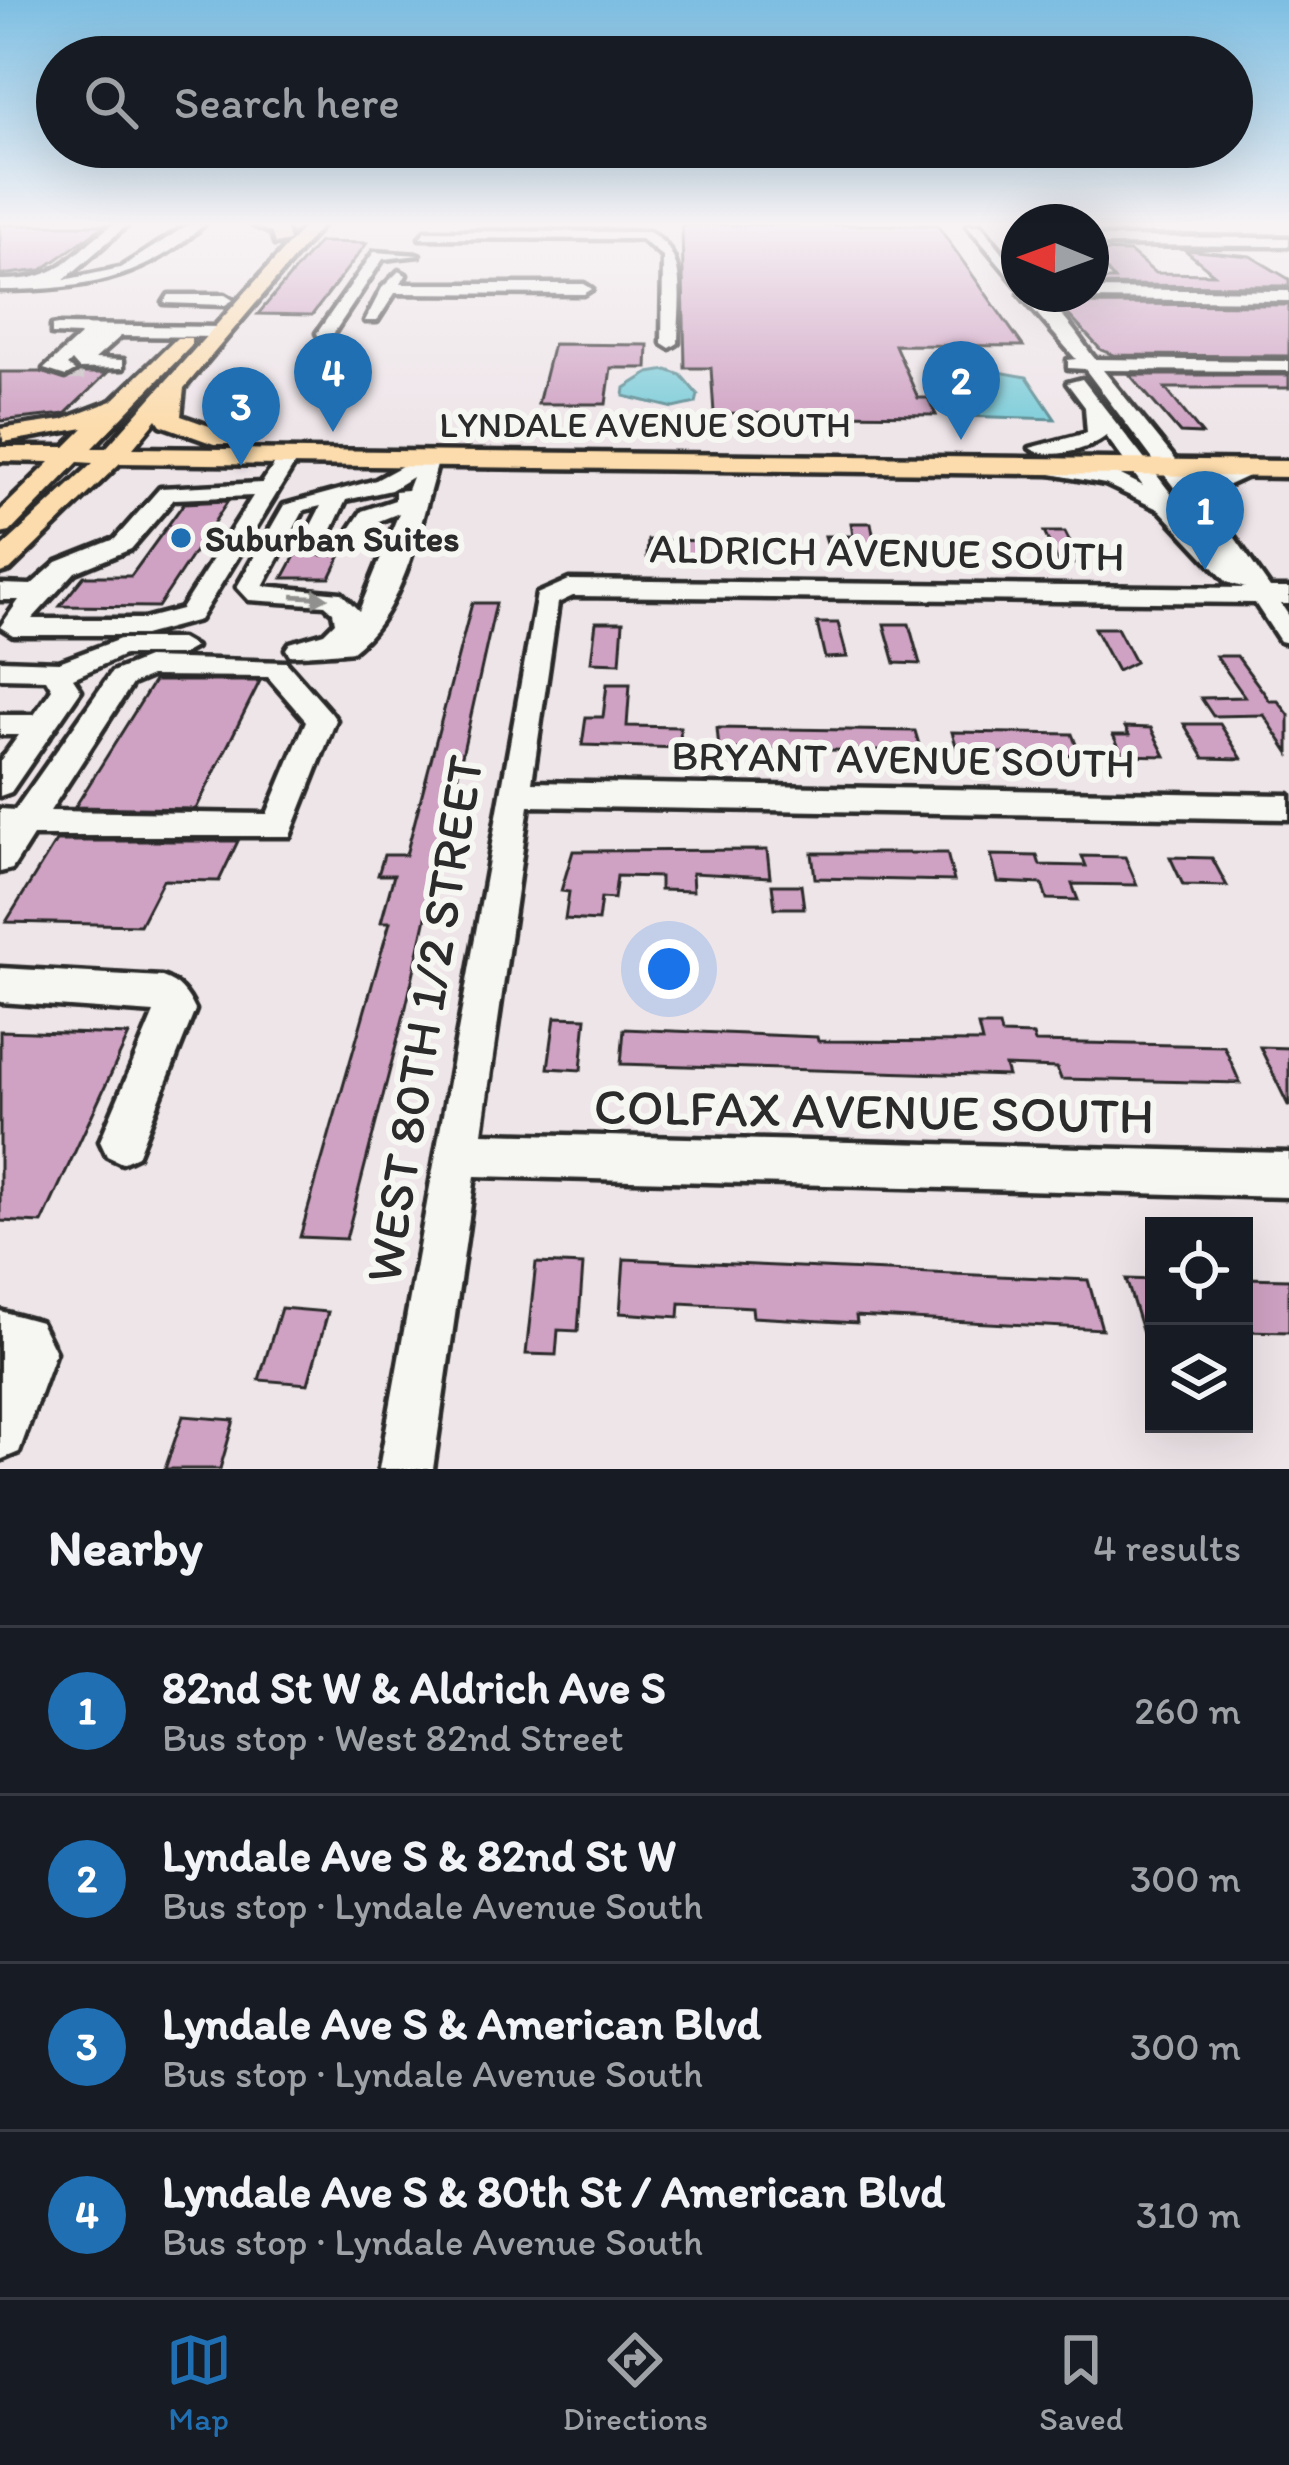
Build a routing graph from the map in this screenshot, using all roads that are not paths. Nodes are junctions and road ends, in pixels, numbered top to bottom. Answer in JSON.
{"nodes":[{"id":1,"x":231,"y":294,"type":"edge"},
{"id":2,"x":254,"y":294,"type":"edge"},
{"id":3,"x":352,"y":294,"type":"edge"},
{"id":4,"x":386,"y":294,"type":"edge"},
{"id":5,"x":670,"y":294,"type":"edge"},
{"id":6,"x":1109,"y":294,"type":"edge"},
{"id":7,"x":1289,"y":296,"type":"edge"},
{"id":8,"x":169,"y":300,"type":"dead end"},
{"id":9,"x":225,"y":300,"type":"junction"},
{"id":10,"x":79,"y":311,"type":"dead end"},
{"id":11,"x":1030,"y":312,"type":"edge"},
{"id":12,"x":1048,"y":312,"type":"edge"},
{"id":13,"x":371,"y":318,"type":"dead end"},
{"id":14,"x":100,"y":331,"type":"junction"},
{"id":15,"x":155,"y":331,"type":"junction"},
{"id":16,"x":194,"y":332,"type":"junction"},
{"id":17,"x":220,"y":332,"type":"junction"},
{"id":18,"x":325,"y":333,"type":"dead end"},
{"id":19,"x":670,"y":344,"type":"dead end"},
{"id":20,"x":117,"y":364,"type":"junction"},
{"id":21,"x":1063,"y":364,"type":"junction"},
{"id":22,"x":1086,"y":364,"type":"junction"},
{"id":23,"x":1289,"y":367,"type":"edge"},
{"id":24,"x":139,"y":389,"type":"junction"},
{"id":25,"x":174,"y":389,"type":"junction"},
{"id":26,"x":1094,"y":405,"type":"junction"},
{"id":27,"x":0,"y":436,"type":"edge"},
{"id":28,"x":84,"y":446,"type":"junction"},
{"id":29,"x":121,"y":447,"type":"junction"},
{"id":30,"x":219,"y":448,"type":"junction"},
{"id":31,"x":1289,"y":454,"type":"edge"},
{"id":32,"x":289,"y":457,"type":"junction"},
{"id":33,"x":0,"y":458,"type":"edge"},
{"id":34,"x":429,"y":458,"type":"junction"},
{"id":35,"x":1046,"y":458,"type":"junction"},
{"id":36,"x":1151,"y":461,"type":"junction"},
{"id":37,"x":1289,"y":470,"type":"edge"},
{"id":38,"x":1248,"y":471,"type":"junction"},
{"id":39,"x":267,"y":489,"type":"junction"},
{"id":40,"x":346,"y":494,"type":"junction"},
{"id":41,"x":415,"y":500,"type":"junction"},
{"id":42,"x":1172,"y":510,"type":"junction"},
{"id":43,"x":1208,"y":515,"type":"junction"},
{"id":44,"x":55,"y":517,"type":"junction"},
{"id":45,"x":2,"y":524,"type":"edge"},
{"id":46,"x":0,"y":564,"type":"edge"},
{"id":47,"x":556,"y":591,"type":"joint"},
{"id":48,"x":0,"y":592,"type":"edge"},
{"id":49,"x":37,"y":593,"type":"junction"},
{"id":50,"x":1259,"y":596,"type":"junction"},
{"id":51,"x":1289,"y":596,"type":"edge"},
{"id":52,"x":1289,"y":635,"type":"edge"},
{"id":53,"x":300,"y":649,"type":"junction"},
{"id":54,"x":0,"y":669,"type":"edge"},
{"id":55,"x":60,"y":674,"type":"junction"},
{"id":56,"x":0,"y":724,"type":"edge"},
{"id":57,"x":37,"y":732,"type":"junction"},
{"id":58,"x":80,"y":740,"type":"junction"},
{"id":59,"x":0,"y":784,"type":"edge"},
{"id":60,"x":516,"y":794,"type":"junction"},
{"id":61,"x":1289,"y":807,"type":"edge"},
{"id":62,"x":12,"y":822,"type":"edge"},
{"id":63,"x":0,"y":859,"type":"edge"},
{"id":64,"x":0,"y":985,"type":"edge"},
{"id":65,"x":122,"y":1141,"type":"dead end"},
{"id":66,"x":457,"y":1154,"type":"junction"},
{"id":67,"x":1289,"y":1175,"type":"edge"},
{"id":68,"x":0,"y":1336,"type":"edge"},
{"id":69,"x":0,"y":1433,"type":"edge"},
{"id":70,"x":406,"y":1469,"type":"edge"}],
"edges":[{"from":1,"to":9,"type":"main road"},
{"from":2,"to":17,"type":"main road"},
{"from":3,"to":18,"type":"street"},
{"from":4,"to":13,"type":"street"},
{"from":5,"to":19,"type":"street"},
{"from":6,"to":7,"type":"street"},
{"from":8,"to":9,"type":"street"},
{"from":9,"to":16,"type":"main road"},
{"from":10,"to":14,"type":"street"},
{"from":11,"to":21,"type":"street"},
{"from":12,"to":22,"type":"street"},
{"from":14,"to":15,"type":"street"},
{"from":14,"to":20,"type":"street"},
{"from":14,"to":20,"type":"street"},
{"from":15,"to":16,"type":"street"},
{"from":15,"to":20,"type":"street"},
{"from":16,"to":17,"type":"street"},
{"from":16,"to":24,"type":"main road"},
{"from":17,"to":25,"type":"main road"},
{"from":21,"to":22,"type":"street"},
{"from":21,"to":26,"type":"street"},
{"from":22,"to":23,"type":"street"},
{"from":22,"to":36,"type":"street"},
{"from":24,"to":27,"type":"main road"},
{"from":24,"to":28,"type":"main road"},
{"from":25,"to":29,"type":"main road"},
{"from":25,"to":30,"type":"main road"},
{"from":26,"to":35,"type":"street"},
{"from":26,"to":36,"type":"street"},
{"from":27,"to":28,"type":"main road","name":"LYNDALE AVENUE SOUTH"},
{"from":28,"to":29,"type":"main road","name":"LYNDALE AVENUE SOUTH"},
{"from":28,"to":33,"type":"main road","name":"LYNDALE AVENUE SOUTH"},
{"from":28,"to":45,"type":"main road"},
{"from":29,"to":30,"type":"main road","name":"LYNDALE AVENUE SOUTH"},
{"from":29,"to":44,"type":"main road"},
{"from":30,"to":32,"type":"main road","name":"LYNDALE AVENUE SOUTH"},
{"from":30,"to":35,"type":"main road","name":"LYNDALE AVENUE SOUTH"},
{"from":30,"to":44,"type":"main road"},
{"from":31,"to":36,"type":"main road","name":"LYNDALE AVENUE SOUTH"},
{"from":32,"to":34,"type":"main road","name":"LYNDALE AVENUE SOUTH"},
{"from":32,"to":39,"type":"street"},
{"from":33,"to":45,"type":"main road"},
{"from":34,"to":35,"type":"main road","name":"LYNDALE AVENUE SOUTH"},
{"from":34,"to":40,"type":"street"},
{"from":34,"to":41,"type":"street"},
{"from":35,"to":36,"type":"main road","name":"LYNDALE AVENUE SOUTH"},
{"from":35,"to":42,"type":"street"},
{"from":36,"to":38,"type":"main road","name":"LYNDALE AVENUE SOUTH"},
{"from":36,"to":42,"type":"street"},
{"from":36,"to":43,"type":"street"},
{"from":37,"to":38,"type":"main road","name":"LYNDALE AVENUE SOUTH"},
{"from":38,"to":43,"type":"street"},
{"from":39,"to":49,"type":"street"},
{"from":39,"to":49,"type":"street"},
{"from":40,"to":41,"type":"street"},
{"from":40,"to":41,"type":"street"},
{"from":40,"to":53,"type":"street","one_way":true},
{"from":41,"to":53,"type":"street"},
{"from":42,"to":50,"type":"street"},
{"from":43,"to":50,"type":"street"},
{"from":44,"to":46,"type":"main road"},
{"from":47,"to":50,"type":"street","name":"ALDRICH AVENUE SOUTH"},
{"from":47,"to":60,"type":"street","name":"WEST 80TH 1/2 STREET"},
{"from":48,"to":49,"type":"street"},
{"from":50,"to":51,"type":"street","name":"ALDRICH AVENUE SOUTH"},
{"from":50,"to":52,"type":"street"},
{"from":53,"to":55,"type":"street"},
{"from":54,"to":55,"type":"street"},
{"from":55,"to":57,"type":"street"},
{"from":56,"to":57,"type":"street"},
{"from":57,"to":58,"type":"street"},
{"from":57,"to":59,"type":"street"},
{"from":58,"to":62,"type":"street"},
{"from":58,"to":62,"type":"street"},
{"from":60,"to":61,"type":"street","name":"BRYANT AVENUE SOUTH"},
{"from":60,"to":66,"type":"street","name":"WEST 80TH 1/2 STREET"},
{"from":62,"to":63,"type":"street"},
{"from":64,"to":65,"type":"street"},
{"from":66,"to":67,"type":"street","name":"COLFAX AVENUE SOUTH"},
{"from":66,"to":70,"type":"street","name":"WEST 80TH 1/2 STREET"},
{"from":68,"to":69,"type":"street"}]}
